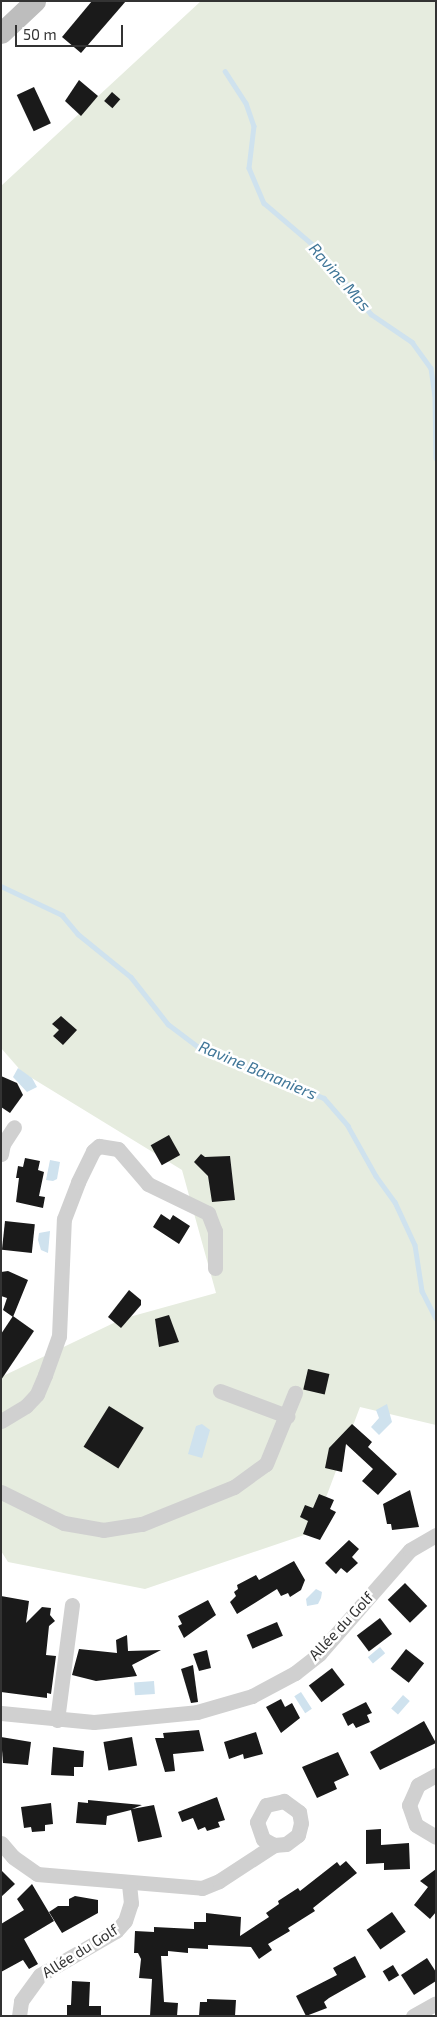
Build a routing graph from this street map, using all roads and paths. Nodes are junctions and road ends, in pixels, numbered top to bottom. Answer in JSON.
{"nodes":[{"id":1,"x":35,"y":1,"type":"edge"},
{"id":2,"x":1,"y":33,"type":"edge"},
{"id":3,"x":14,"y":1127,"type":"dead end"},
{"id":4,"x":2,"y":1147,"type":"edge"},
{"id":5,"x":215,"y":1268,"type":"dead end"},
{"id":6,"x":220,"y":1391,"type":"dead end"},
{"id":7,"x":295,"y":1393,"type":"dead end"},
{"id":8,"x":286,"y":1416,"type":"junction"},
{"id":9,"x":1,"y":1421,"type":"edge"},
{"id":10,"x":1,"y":1492,"type":"edge"},
{"id":11,"x":436,"y":1535,"type":"edge"},
{"id":12,"x":72,"y":1605,"type":"dead end"},
{"id":13,"x":1,"y":1712,"type":"edge"},
{"id":14,"x":57,"y":1720,"type":"junction"},
{"id":15,"x":436,"y":1775,"type":"edge"},
{"id":16,"x":436,"y":1838,"type":"edge"},
{"id":17,"x":1,"y":1842,"type":"edge"},
{"id":18,"x":274,"y":1845,"type":"dead end"},
{"id":19,"x":129,"y":1883,"type":"junction"},
{"id":20,"x":436,"y":2003,"type":"edge"},
{"id":21,"x":19,"y":2016,"type":"edge"},
{"id":22,"x":413,"y":2016,"type":"edge"}],
"edges":[{"from":1,"to":2,"type":"street"},
{"from":3,"to":4,"type":"street"},
{"from":5,"to":9,"type":"street"},
{"from":6,"to":8,"type":"street"},
{"from":7,"to":8,"type":"street"},
{"from":8,"to":10,"type":"street"},
{"from":11,"to":14,"type":"street","name":"Allée du Golf"},
{"from":12,"to":14,"type":"street"},
{"from":13,"to":14,"type":"street","name":"Allée du Golf"},
{"from":15,"to":16,"type":"street"},
{"from":17,"to":19,"type":"street"},
{"from":18,"to":19,"type":"street"},
{"from":19,"to":21,"type":"street","name":"Allée du Golf"},
{"from":20,"to":22,"type":"street"}]}
